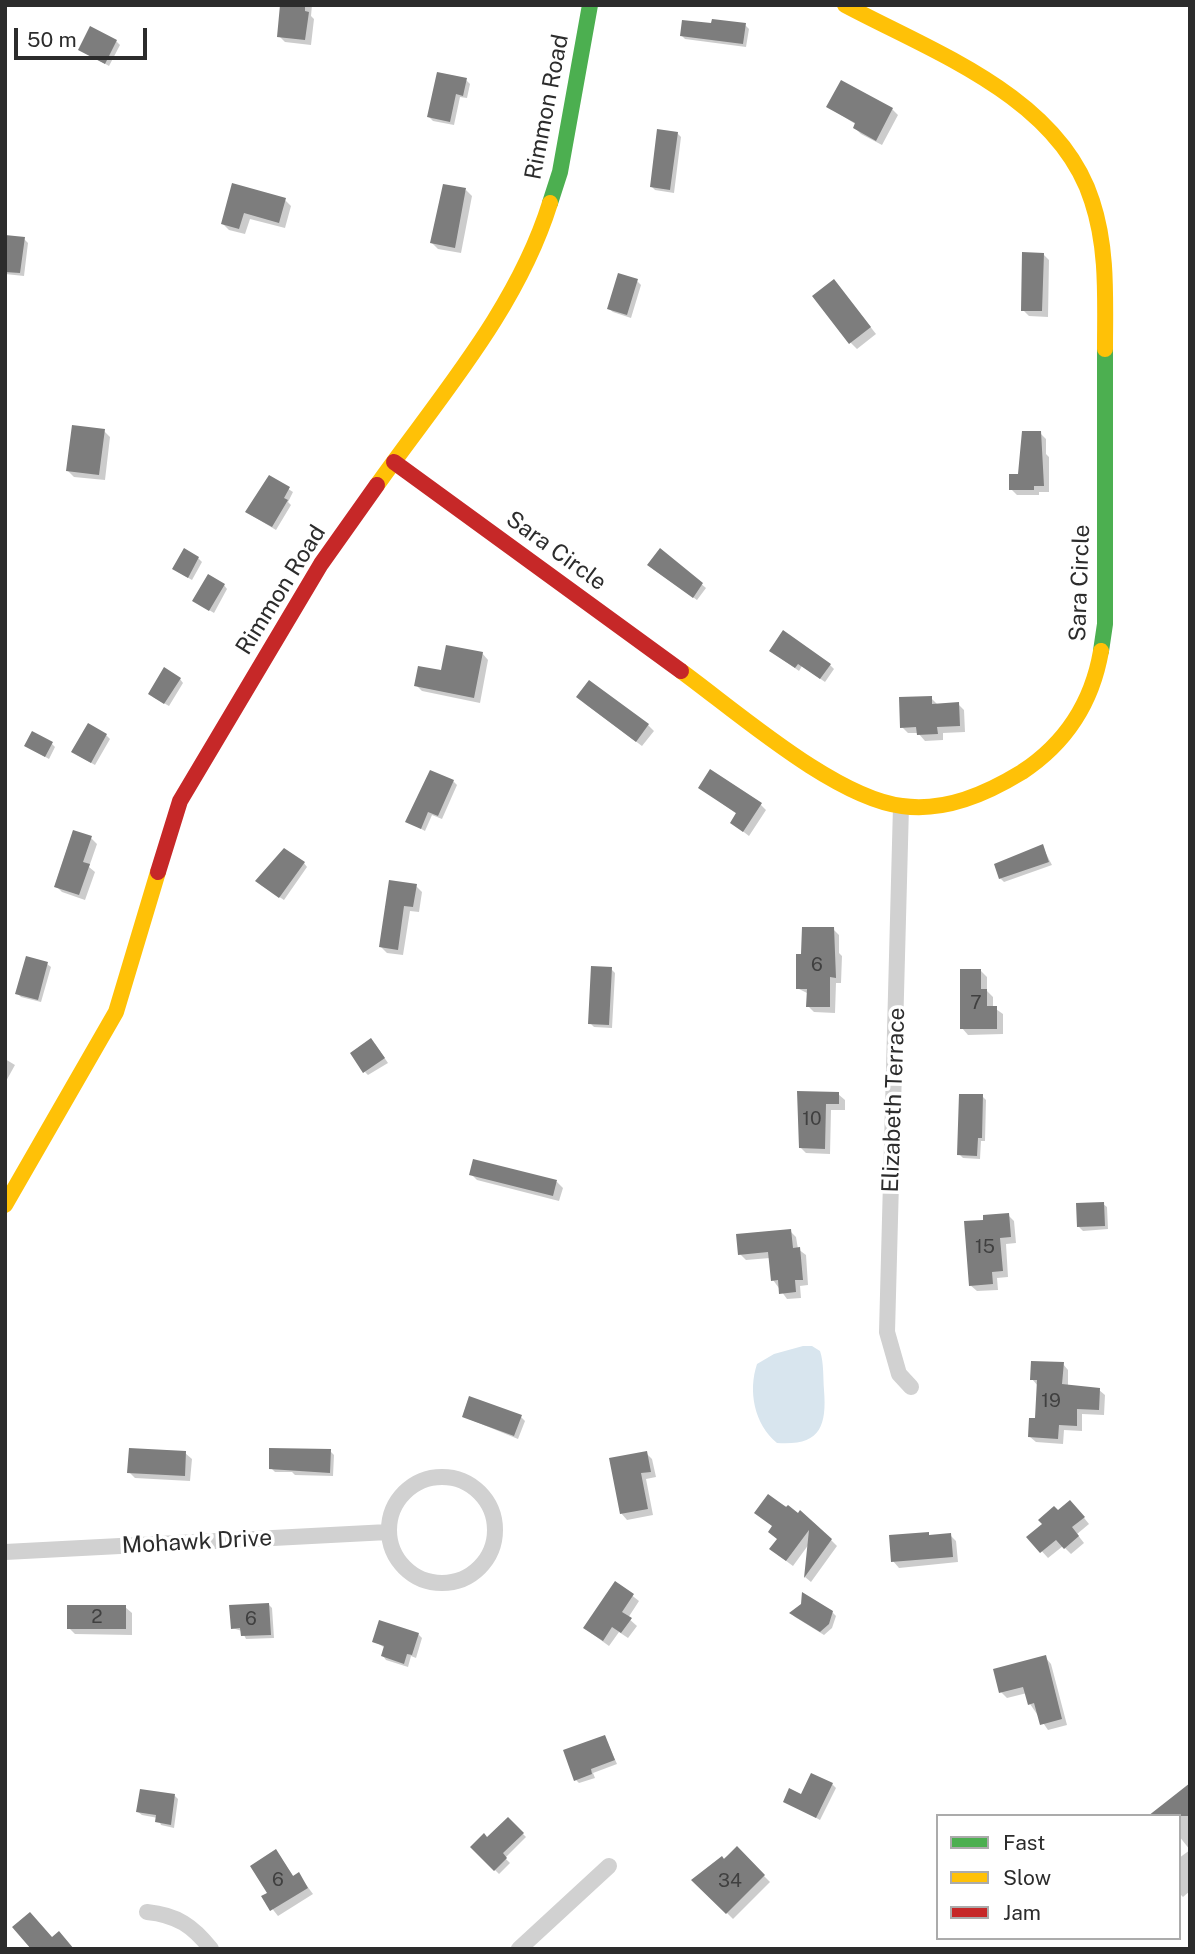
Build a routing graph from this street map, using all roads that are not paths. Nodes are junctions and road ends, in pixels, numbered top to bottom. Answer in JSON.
{"nodes":[{"id":1,"x":590,"y":5,"type":"edge"},
{"id":2,"x":845,"y":5,"type":"edge"},
{"id":3,"x":394,"y":462,"type":"junction"},
{"id":4,"x":901,"y":806,"type":"junction"},
{"id":5,"x":5,"y":1205,"type":"edge"},
{"id":6,"x":911,"y":1387,"type":"dead end"},
{"id":7,"x":388,"y":1532,"type":"junction"},
{"id":8,"x":5,"y":1552,"type":"edge"},
{"id":9,"x":609,"y":1866,"type":"dead end"},
{"id":10,"x":147,"y":1912,"type":"dead end"},
{"id":11,"x":211,"y":1949,"type":"edge"},
{"id":12,"x":519,"y":1949,"type":"edge"}],
"edges":[{"from":1,"to":3,"type":"street","name":"Rimmon Road"},
{"from":2,"to":4,"type":"street","name":"Sara Circle"},
{"from":3,"to":4,"type":"street","name":"Sara Circle"},
{"from":3,"to":5,"type":"street","name":"Rimmon Road"},
{"from":4,"to":6,"type":"street","name":"Elizabeth Terrace"},
{"from":7,"to":7,"type":"street"},
{"from":7,"to":8,"type":"street","name":"Mohawk Drive"},
{"from":9,"to":12,"type":"street"},
{"from":10,"to":11,"type":"street"}]}
